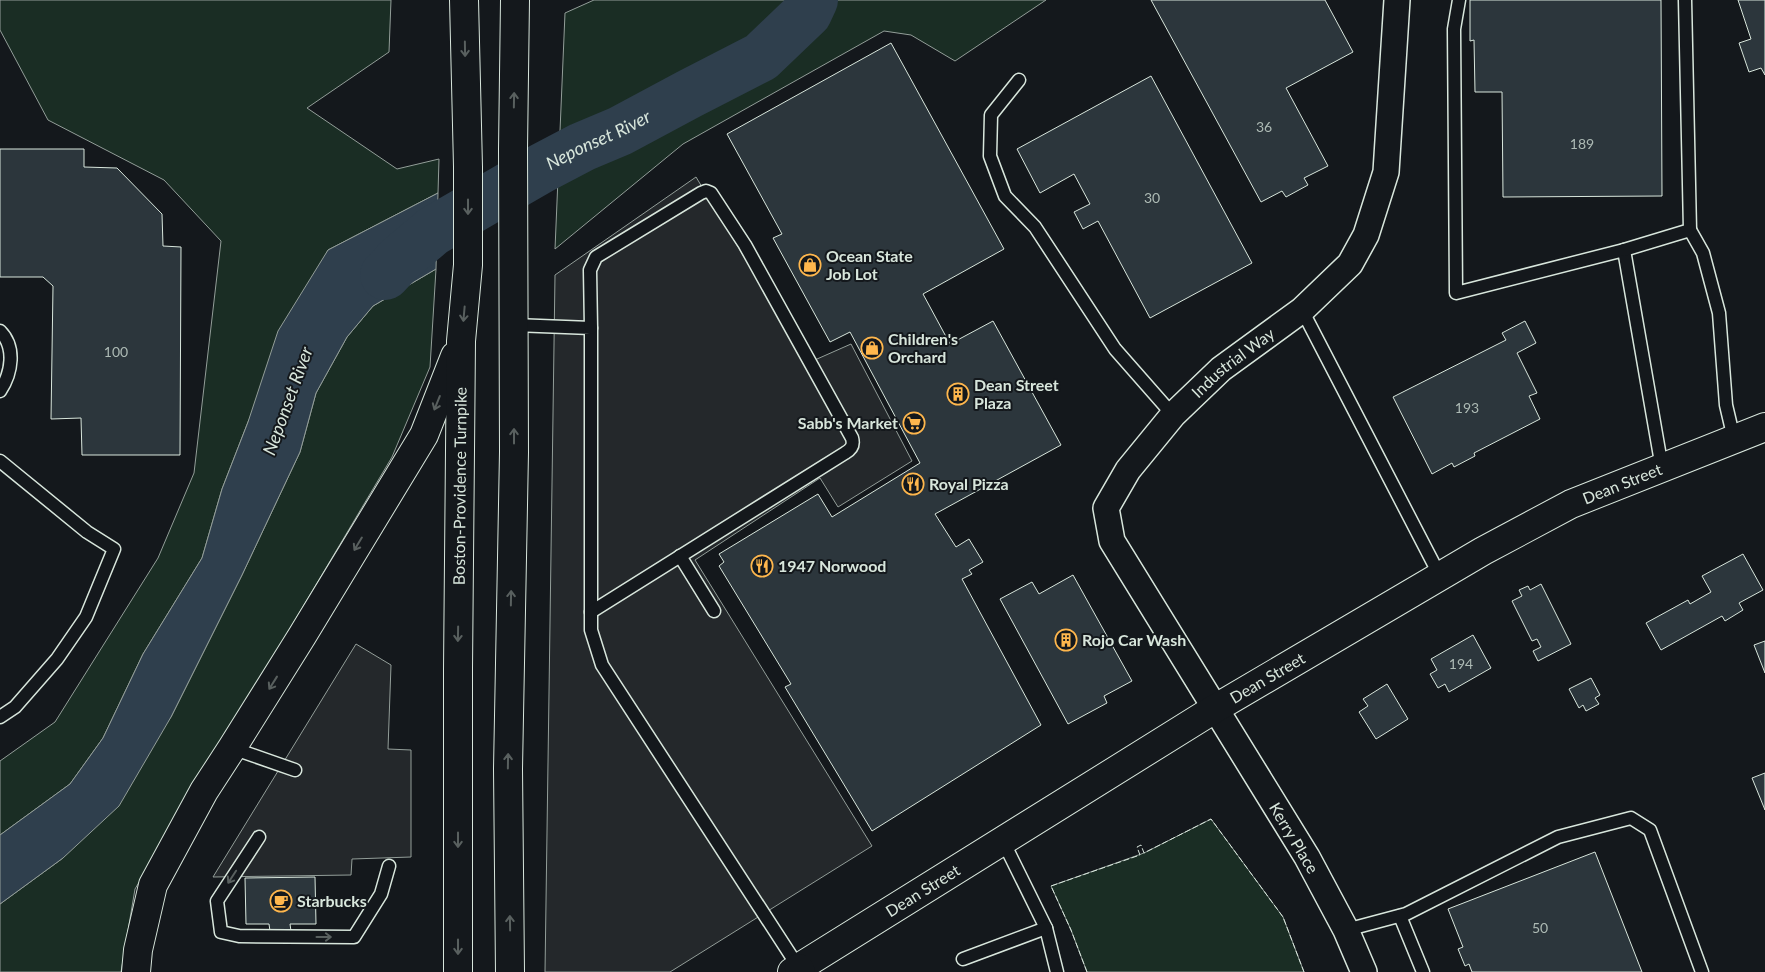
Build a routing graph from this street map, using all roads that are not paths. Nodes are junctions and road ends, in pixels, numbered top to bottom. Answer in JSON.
{"nodes":[{"id":1,"x":464,"y":0,"type":"edge"},
{"id":2,"x":515,"y":0,"type":"edge"},
{"id":3,"x":1397,"y":0,"type":"edge"},
{"id":4,"x":1459,"y":0,"type":"edge"},
{"id":5,"x":1685,"y":0,"type":"edge"},
{"id":6,"x":1019,"y":80,"type":"dead end"},
{"id":7,"x":1690,"y":230,"type":"junction"},
{"id":8,"x":1624,"y":250,"type":"junction"},
{"id":9,"x":1302,"y":310,"type":"junction"},
{"id":10,"x":514,"y":325,"type":"junction"},
{"id":11,"x":591,"y":328,"type":"junction"},
{"id":12,"x":0,"y":331,"type":"edge"},
{"id":13,"x":461,"y":341,"type":"junction"},
{"id":14,"x":0,"y":391,"type":"edge"},
{"id":15,"x":1172,"y":416,"type":"junction"},
{"id":16,"x":1765,"y":427,"type":"edge"},
{"id":17,"x":1734,"y":439,"type":"junction"},
{"id":18,"x":0,"y":461,"type":"edge"},
{"id":19,"x":1662,"y":468,"type":"junction"},
{"id":20,"x":680,"y":556,"type":"junction"},
{"id":21,"x":1440,"y":576,"type":"junction"},
{"id":22,"x":714,"y":611,"type":"dead end"},
{"id":23,"x":591,"y":612,"type":"junction"},
{"id":24,"x":1216,"y":708,"type":"junction"},
{"id":25,"x":0,"y":717,"type":"edge"},
{"id":26,"x":232,"y":748,"type":"junction"},
{"id":27,"x":295,"y":770,"type":"dead end"},
{"id":28,"x":259,"y":837,"type":"dead end"},
{"id":29,"x":1003,"y":841,"type":"junction"},
{"id":30,"x":389,"y":866,"type":"dead end"},
{"id":31,"x":1400,"y":916,"type":"junction"},
{"id":32,"x":1046,"y":928,"type":"junction"},
{"id":33,"x":1346,"y":930,"type":"junction"},
{"id":34,"x":963,"y":959,"type":"dead end"},
{"id":35,"x":797,"y":971,"type":"edge"},
{"id":36,"x":136,"y":972,"type":"edge"},
{"id":37,"x":458,"y":972,"type":"edge"},
{"id":38,"x":510,"y":972,"type":"edge"},
{"id":39,"x":1057,"y":972,"type":"edge"},
{"id":40,"x":1364,"y":972,"type":"edge"},
{"id":41,"x":1423,"y":972,"type":"edge"},
{"id":42,"x":1702,"y":972,"type":"edge"}],
"edges":[{"from":1,"to":13,"type":"main road","name":"Boston-Providence Turnpike","one_way":true},
{"from":10,"to":2,"type":"main road","one_way":true},
{"from":3,"to":9,"type":"street","name":"Industrial Way"},
{"from":4,"to":8,"type":"lane"},
{"from":5,"to":7,"type":"lane"},
{"from":6,"to":15,"type":"lane"},
{"from":7,"to":8,"type":"lane"},
{"from":7,"to":17,"type":"lane"},
{"from":8,"to":19,"type":"lane"},
{"from":9,"to":15,"type":"street","name":"Industrial Way"},
{"from":9,"to":21,"type":"lane"},
{"from":10,"to":11,"type":"lane"},
{"from":38,"to":10,"type":"main road","one_way":true},
{"from":11,"to":20,"type":"lane"},
{"from":11,"to":23,"type":"lane"},
{"from":12,"to":14,"type":"lane"},
{"from":13,"to":26,"type":"main road","one_way":true},
{"from":13,"to":37,"type":"main road","name":"Boston-Providence Turnpike","one_way":true},
{"from":15,"to":24,"type":"street","name":"Industrial Way"},
{"from":16,"to":17,"type":"main road","name":"Dean Street"},
{"from":17,"to":19,"type":"main road","name":"Dean Street"},
{"from":18,"to":25,"type":"lane"},
{"from":19,"to":21,"type":"main road","name":"Dean Street"},
{"from":20,"to":22,"type":"lane"},
{"from":20,"to":23,"type":"lane"},
{"from":21,"to":24,"type":"main road","name":"Dean Street"},
{"from":23,"to":35,"type":"lane"},
{"from":24,"to":29,"type":"main road","name":"Dean Street"},
{"from":24,"to":33,"type":"street","name":"Kerry Place"},
{"from":26,"to":27,"type":"lane"},
{"from":26,"to":36,"type":"main road"},
{"from":28,"to":30,"type":"lane","one_way":true},
{"from":29,"to":32,"type":"lane"},
{"from":29,"to":35,"type":"main road","name":"Dean Street"},
{"from":31,"to":33,"type":"lane"},
{"from":31,"to":41,"type":"lane"},
{"from":31,"to":42,"type":"lane"},
{"from":32,"to":34,"type":"lane"},
{"from":32,"to":39,"type":"lane"},
{"from":33,"to":40,"type":"street","name":"Kerry Place"}]}
